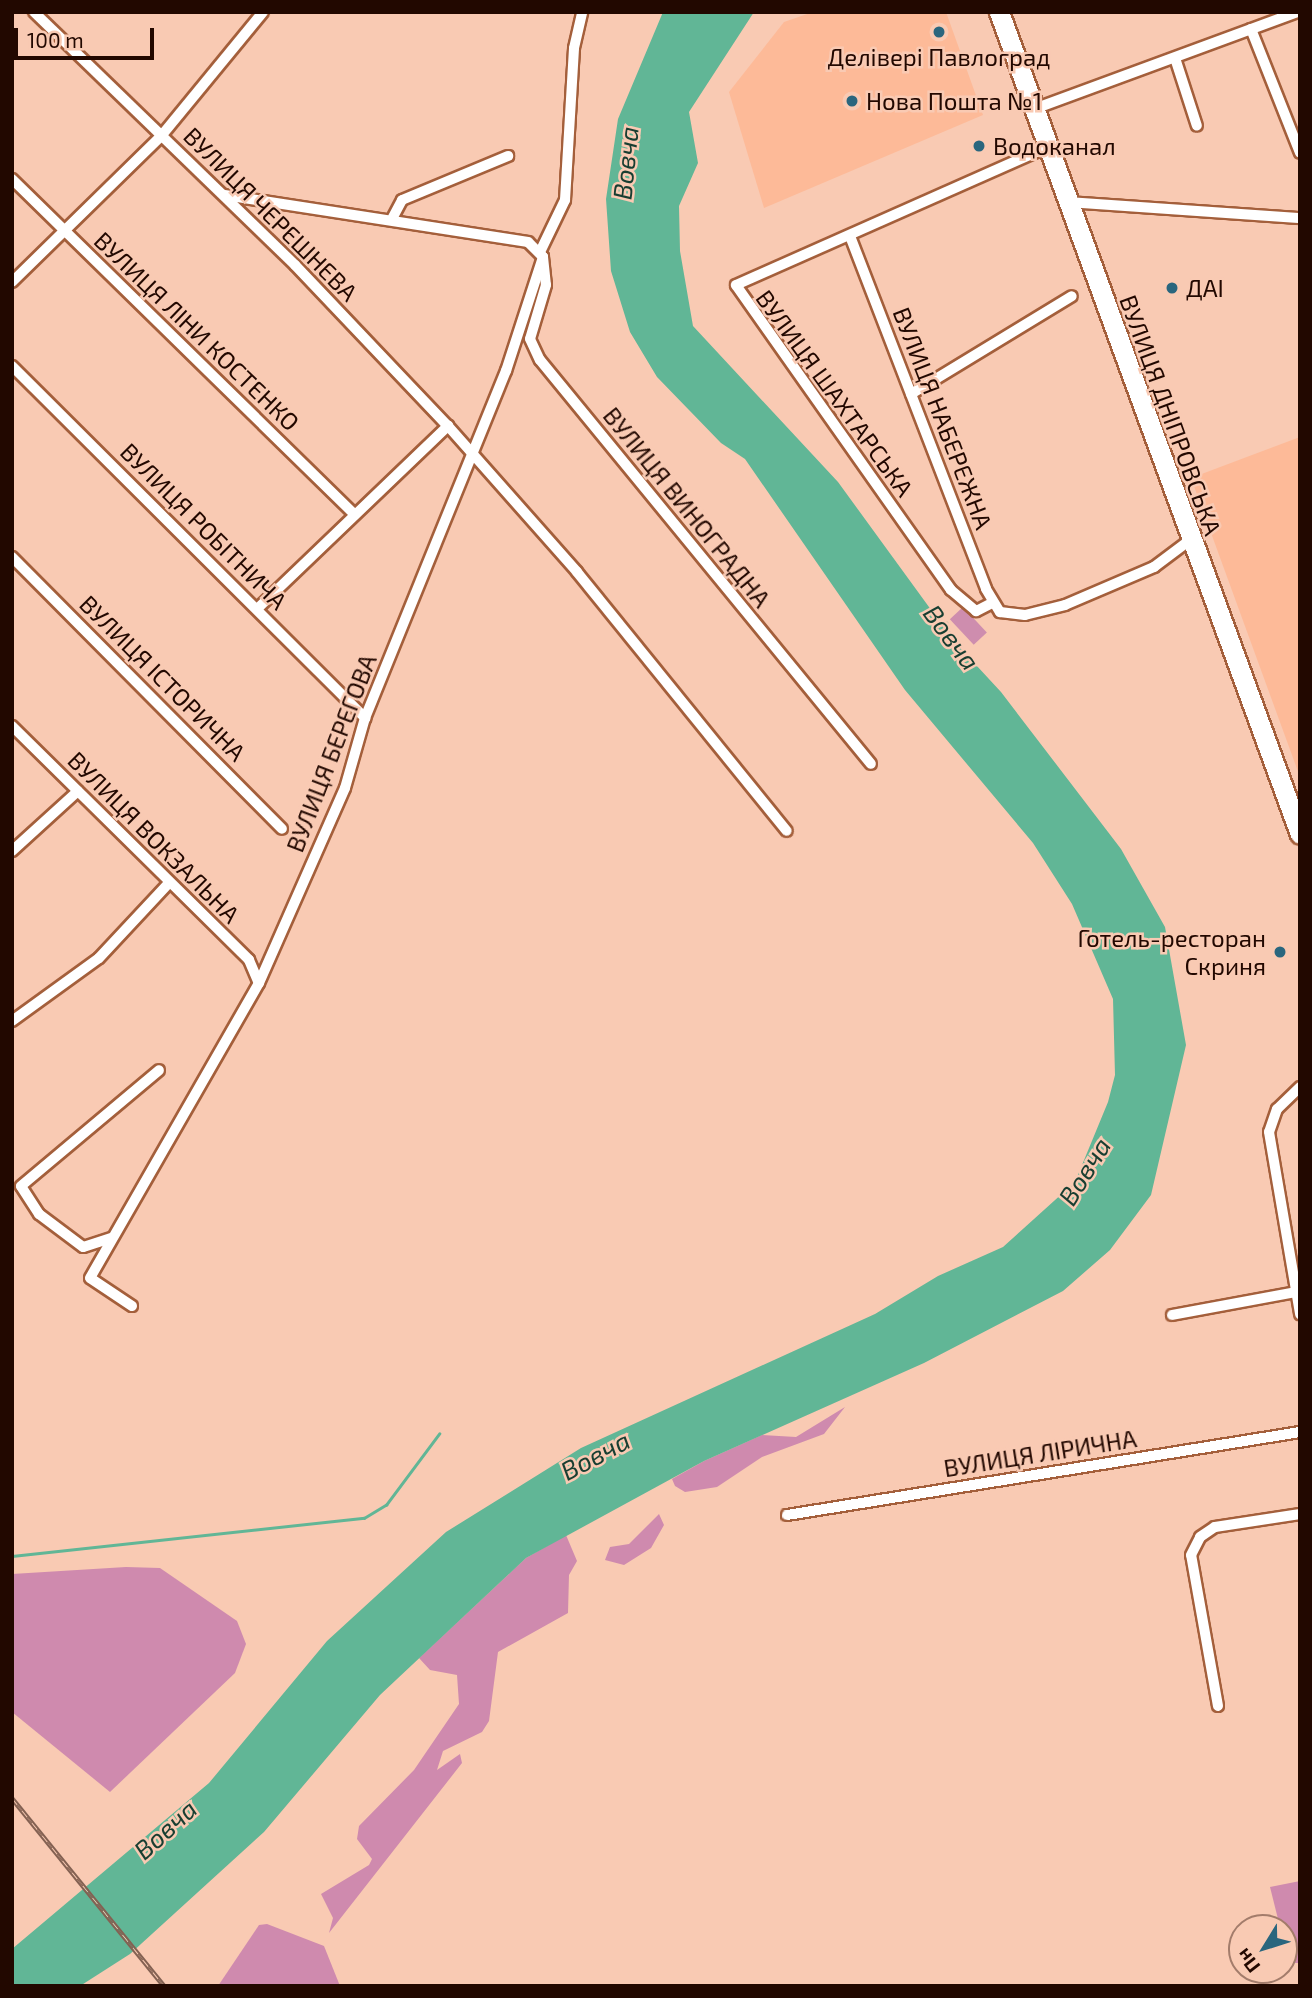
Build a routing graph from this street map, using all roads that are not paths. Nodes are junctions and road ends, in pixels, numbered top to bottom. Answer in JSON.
{"nodes":[{"id":1,"x":34,"y":12,"type":"edge"},
{"id":2,"x":264,"y":12,"type":"edge"},
{"id":3,"x":582,"y":12,"type":"edge"},
{"id":4,"x":999,"y":12,"type":"edge"},
{"id":5,"x":1297,"y":12,"type":"edge"},
{"id":6,"x":1251,"y":29,"type":"junction"},
{"id":7,"x":1175,"y":58,"type":"junction"},
{"id":8,"x":1034,"y":110,"type":"junction"},
{"id":9,"x":1197,"y":126,"type":"dead end"},
{"id":10,"x":162,"y":135,"type":"junction"},
{"id":11,"x":1048,"y":147,"type":"junction"},
{"id":12,"x":1300,"y":153,"type":"edge"},
{"id":13,"x":508,"y":156,"type":"dead end"},
{"id":14,"x":12,"y":179,"type":"edge"},
{"id":15,"x":225,"y":195,"type":"junction"},
{"id":16,"x":1069,"y":202,"type":"junction"},
{"id":17,"x":393,"y":217,"type":"junction"},
{"id":18,"x":1300,"y":218,"type":"edge"},
{"id":19,"x":66,"y":232,"type":"junction"},
{"id":20,"x":850,"y":236,"type":"junction"},
{"id":21,"x":542,"y":254,"type":"junction"},
{"id":22,"x":12,"y":282,"type":"edge"},
{"id":23,"x":1072,"y":296,"type":"dead end"},
{"id":24,"x":12,"y":366,"type":"edge"},
{"id":25,"x":911,"y":394,"type":"junction"},
{"id":26,"x":447,"y":426,"type":"junction"},
{"id":27,"x":470,"y":453,"type":"junction"},
{"id":28,"x":353,"y":513,"type":"junction"},
{"id":29,"x":1190,"y":540,"type":"junction"},
{"id":30,"x":12,"y":557,"type":"edge"},
{"id":31,"x":996,"y":607,"type":"junction"},
{"id":32,"x":257,"y":609,"type":"junction"},
{"id":33,"x":365,"y":718,"type":"junction"},
{"id":34,"x":12,"y":726,"type":"edge"},
{"id":35,"x":871,"y":764,"type":"dead end"},
{"id":36,"x":78,"y":791,"type":"junction"},
{"id":37,"x":282,"y":830,"type":"dead end"},
{"id":38,"x":787,"y":831,"type":"dead end"},
{"id":39,"x":1300,"y":834,"type":"edge"},
{"id":40,"x":12,"y":851,"type":"edge"},
{"id":41,"x":169,"y":883,"type":"junction"},
{"id":42,"x":258,"y":983,"type":"junction"},
{"id":43,"x":12,"y":1021,"type":"edge"},
{"id":44,"x":159,"y":1070,"type":"dead end"},
{"id":45,"x":1300,"y":1087,"type":"edge"},
{"id":46,"x":111,"y":1238,"type":"junction"},
{"id":47,"x":1296,"y":1292,"type":"junction"},
{"id":48,"x":132,"y":1306,"type":"dead end"},
{"id":49,"x":1300,"y":1314,"type":"edge"},
{"id":50,"x":1172,"y":1315,"type":"dead end"},
{"id":51,"x":1300,"y":1432,"type":"edge"},
{"id":52,"x":1300,"y":1514,"type":"edge"},
{"id":53,"x":787,"y":1515,"type":"dead end"},
{"id":54,"x":1219,"y":1706,"type":"dead end"}],
"edges":[{"from":1,"to":10,"type":"street","name":"ВУЛИЦЯ ЧЕРЕШНЕВА"},
{"from":2,"to":10,"type":"street"},
{"from":3,"to":21,"type":"street","name":"ВУЛИЦЯ БЕРЕГОВА"},
{"from":4,"to":8,"type":"highway","name":"ВУЛИЦЯ ДНІПРОВСЬКА"},
{"from":5,"to":6,"type":"street"},
{"from":6,"to":7,"type":"street"},
{"from":6,"to":12,"type":"street"},
{"from":7,"to":8,"type":"street"},
{"from":7,"to":9,"type":"street"},
{"from":8,"to":11,"type":"highway","name":"ВУЛИЦЯ ДНІПРОВСЬКА"},
{"from":10,"to":15,"type":"street","name":"ВУЛИЦЯ ЧЕРЕШНЕВА"},
{"from":10,"to":19,"type":"street"},
{"from":11,"to":16,"type":"highway","name":"ВУЛИЦЯ ДНІПРОВСЬКА"},
{"from":11,"to":20,"type":"street","name":"ВУЛИЦЯ ШАХТАРСЬКА"},
{"from":13,"to":17,"type":"street"},
{"from":14,"to":19,"type":"street","name":"ВУЛИЦЯ ЛІНИ КОСТЕНКО"},
{"from":15,"to":17,"type":"street"},
{"from":15,"to":26,"type":"street","name":"ВУЛИЦЯ ЧЕРЕШНЕВА"},
{"from":16,"to":18,"type":"street"},
{"from":16,"to":29,"type":"highway","name":"ВУЛИЦЯ ДНІПРОВСЬКА"},
{"from":17,"to":21,"type":"street"},
{"from":19,"to":22,"type":"street"},
{"from":19,"to":28,"type":"street","name":"ВУЛИЦЯ ЛІНИ КОСТЕНКО"},
{"from":20,"to":25,"type":"street","name":"ВУЛИЦЯ НАБЕРЕЖНА"},
{"from":20,"to":31,"type":"street","name":"ВУЛИЦЯ ШАХТАРСЬКА"},
{"from":21,"to":27,"type":"street","name":"ВУЛИЦЯ БЕРЕГОВА"},
{"from":21,"to":35,"type":"street","name":"ВУЛИЦЯ ВИНОГРАДНА"},
{"from":23,"to":25,"type":"street"},
{"from":24,"to":32,"type":"street","name":"ВУЛИЦЯ РОБІТНИЧА"},
{"from":25,"to":31,"type":"street","name":"ВУЛИЦЯ НАБЕРЕЖНА"},
{"from":26,"to":27,"type":"street","name":"ВУЛИЦЯ ЧЕРЕШНЕВА"},
{"from":26,"to":28,"type":"street"},
{"from":27,"to":33,"type":"street","name":"ВУЛИЦЯ БЕРЕГОВА"},
{"from":27,"to":38,"type":"street"},
{"from":28,"to":32,"type":"street"},
{"from":29,"to":31,"type":"street"},
{"from":29,"to":39,"type":"highway","name":"ВУЛИЦЯ ДНІПРОВСЬКА"},
{"from":30,"to":37,"type":"street","name":"ВУЛИЦЯ ІСТОРИЧНА"},
{"from":32,"to":33,"type":"street","name":"ВУЛИЦЯ РОБІТНИЧА"},
{"from":33,"to":42,"type":"street","name":"ВУЛИЦЯ БЕРЕГОВА"},
{"from":34,"to":36,"type":"street","name":"ВУЛИЦЯ ВОКЗАЛЬНА"},
{"from":36,"to":40,"type":"street"},
{"from":36,"to":41,"type":"street","name":"ВУЛИЦЯ ВОКЗАЛЬНА"},
{"from":41,"to":42,"type":"street","name":"ВУЛИЦЯ ВОКЗАЛЬНА"},
{"from":41,"to":43,"type":"street"},
{"from":42,"to":46,"type":"street","name":"ВУЛИЦЯ БЕРЕГОВА"},
{"from":44,"to":46,"type":"street"},
{"from":45,"to":47,"type":"street"},
{"from":46,"to":48,"type":"street","name":"ВУЛИЦЯ БЕРЕГОВА"},
{"from":47,"to":49,"type":"street"},
{"from":47,"to":50,"type":"street"},
{"from":51,"to":53,"type":"street","name":"ВУЛИЦЯ ЛІРИЧНА"},
{"from":52,"to":54,"type":"street"}]}
